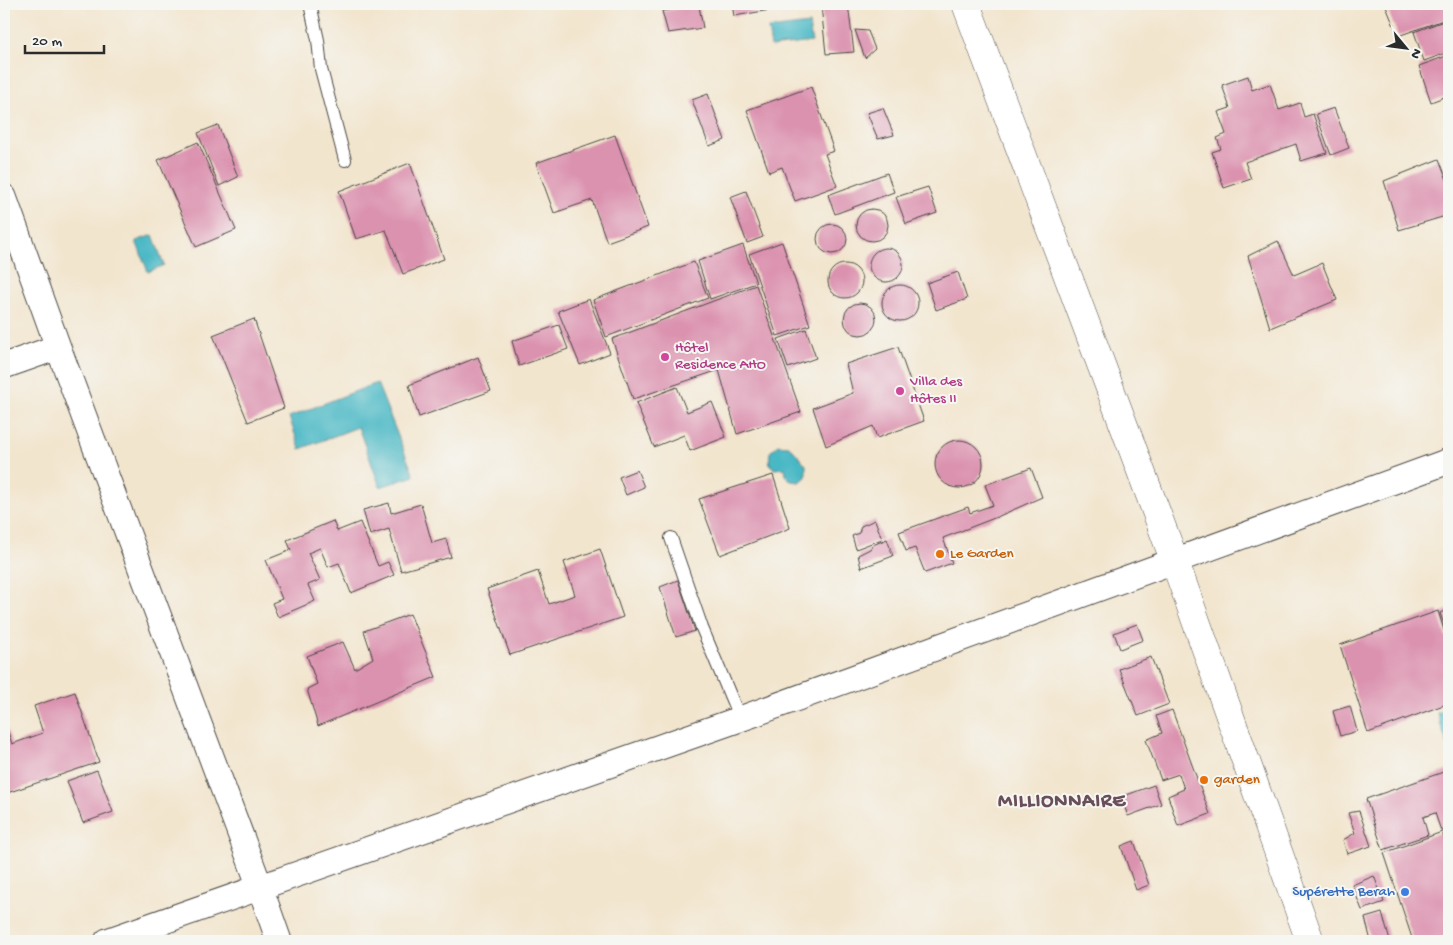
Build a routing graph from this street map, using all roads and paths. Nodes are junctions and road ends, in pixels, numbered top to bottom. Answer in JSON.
{"nodes":[{"id":1,"x":310,"y":4,"type":"edge"},
{"id":2,"x":966,"y":4,"type":"edge"},
{"id":3,"x":345,"y":160,"type":"dead end"},
{"id":4,"x":4,"y":197,"type":"edge"},
{"id":5,"x":58,"y":347,"type":"junction"},
{"id":6,"x":4,"y":366,"type":"edge"},
{"id":7,"x":1449,"y":461,"type":"edge"},
{"id":8,"x":671,"y":538,"type":"dead end"},
{"id":9,"x":1175,"y":562,"type":"junction"},
{"id":10,"x":740,"y":719,"type":"junction"},
{"id":11,"x":260,"y":887,"type":"junction"},
{"id":12,"x":106,"y":941,"type":"edge"},
{"id":13,"x":279,"y":941,"type":"edge"},
{"id":14,"x":1310,"y":941,"type":"edge"}],
"edges":[{"from":1,"to":3,"type":"lane"},
{"from":2,"to":9,"type":"street"},
{"from":4,"to":5,"type":"street"},
{"from":5,"to":6,"type":"street"},
{"from":5,"to":11,"type":"street"},
{"from":7,"to":9,"type":"street"},
{"from":8,"to":10,"type":"lane"},
{"from":9,"to":10,"type":"street"},
{"from":9,"to":14,"type":"street"},
{"from":10,"to":11,"type":"street"},
{"from":11,"to":12,"type":"street"},
{"from":11,"to":13,"type":"street"}]}
